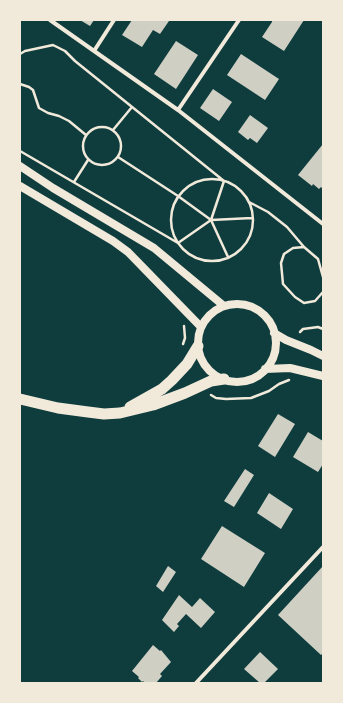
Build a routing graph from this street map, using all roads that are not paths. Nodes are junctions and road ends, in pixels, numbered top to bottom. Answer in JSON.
{"nodes":[{"id":1,"x":50,"y":20,"type":"edge"},
{"id":2,"x":114,"y":20,"type":"edge"},
{"id":3,"x":239,"y":20,"type":"edge"},
{"id":4,"x":94,"y":51,"type":"junction"},
{"id":5,"x":178,"y":110,"type":"junction"},
{"id":6,"x":20,"y":166,"type":"edge"},
{"id":7,"x":20,"y":186,"type":"edge"},
{"id":8,"x":323,"y":224,"type":"edge"},
{"id":9,"x":224,"y":306,"type":"junction"},
{"id":10,"x":201,"y":326,"type":"junction"},
{"id":11,"x":274,"y":333,"type":"junction"},
{"id":12,"x":198,"y":346,"type":"junction"},
{"id":13,"x":323,"y":356,"type":"edge"},
{"id":14,"x":264,"y":370,"type":"junction"},
{"id":15,"x":323,"y":376,"type":"edge"},
{"id":16,"x":224,"y":379,"type":"junction"},
{"id":17,"x":20,"y":399,"type":"edge"},
{"id":18,"x":120,"y":413,"type":"junction"},
{"id":19,"x":323,"y":547,"type":"edge"},
{"id":20,"x":196,"y":683,"type":"edge"}],
"edges":[{"from":1,"to":4,"type":"street"},
{"from":2,"to":4,"type":"street"},
{"from":3,"to":5,"type":"street"},
{"from":4,"to":5,"type":"street"},
{"from":5,"to":8,"type":"street"},
{"from":6,"to":9,"type":"main road"},
{"from":7,"to":10,"type":"main road"},
{"from":9,"to":10,"type":"main road"},
{"from":9,"to":11,"type":"main road"},
{"from":10,"to":12,"type":"main road"},
{"from":11,"to":13,"type":"main road"},
{"from":11,"to":14,"type":"main road"},
{"from":12,"to":16,"type":"main road"},
{"from":12,"to":18,"type":"highway"},
{"from":14,"to":15,"type":"main road"},
{"from":14,"to":16,"type":"main road"},
{"from":16,"to":18,"type":"highway"},
{"from":17,"to":18,"type":"highway"},
{"from":19,"to":20,"type":"street"}]}
